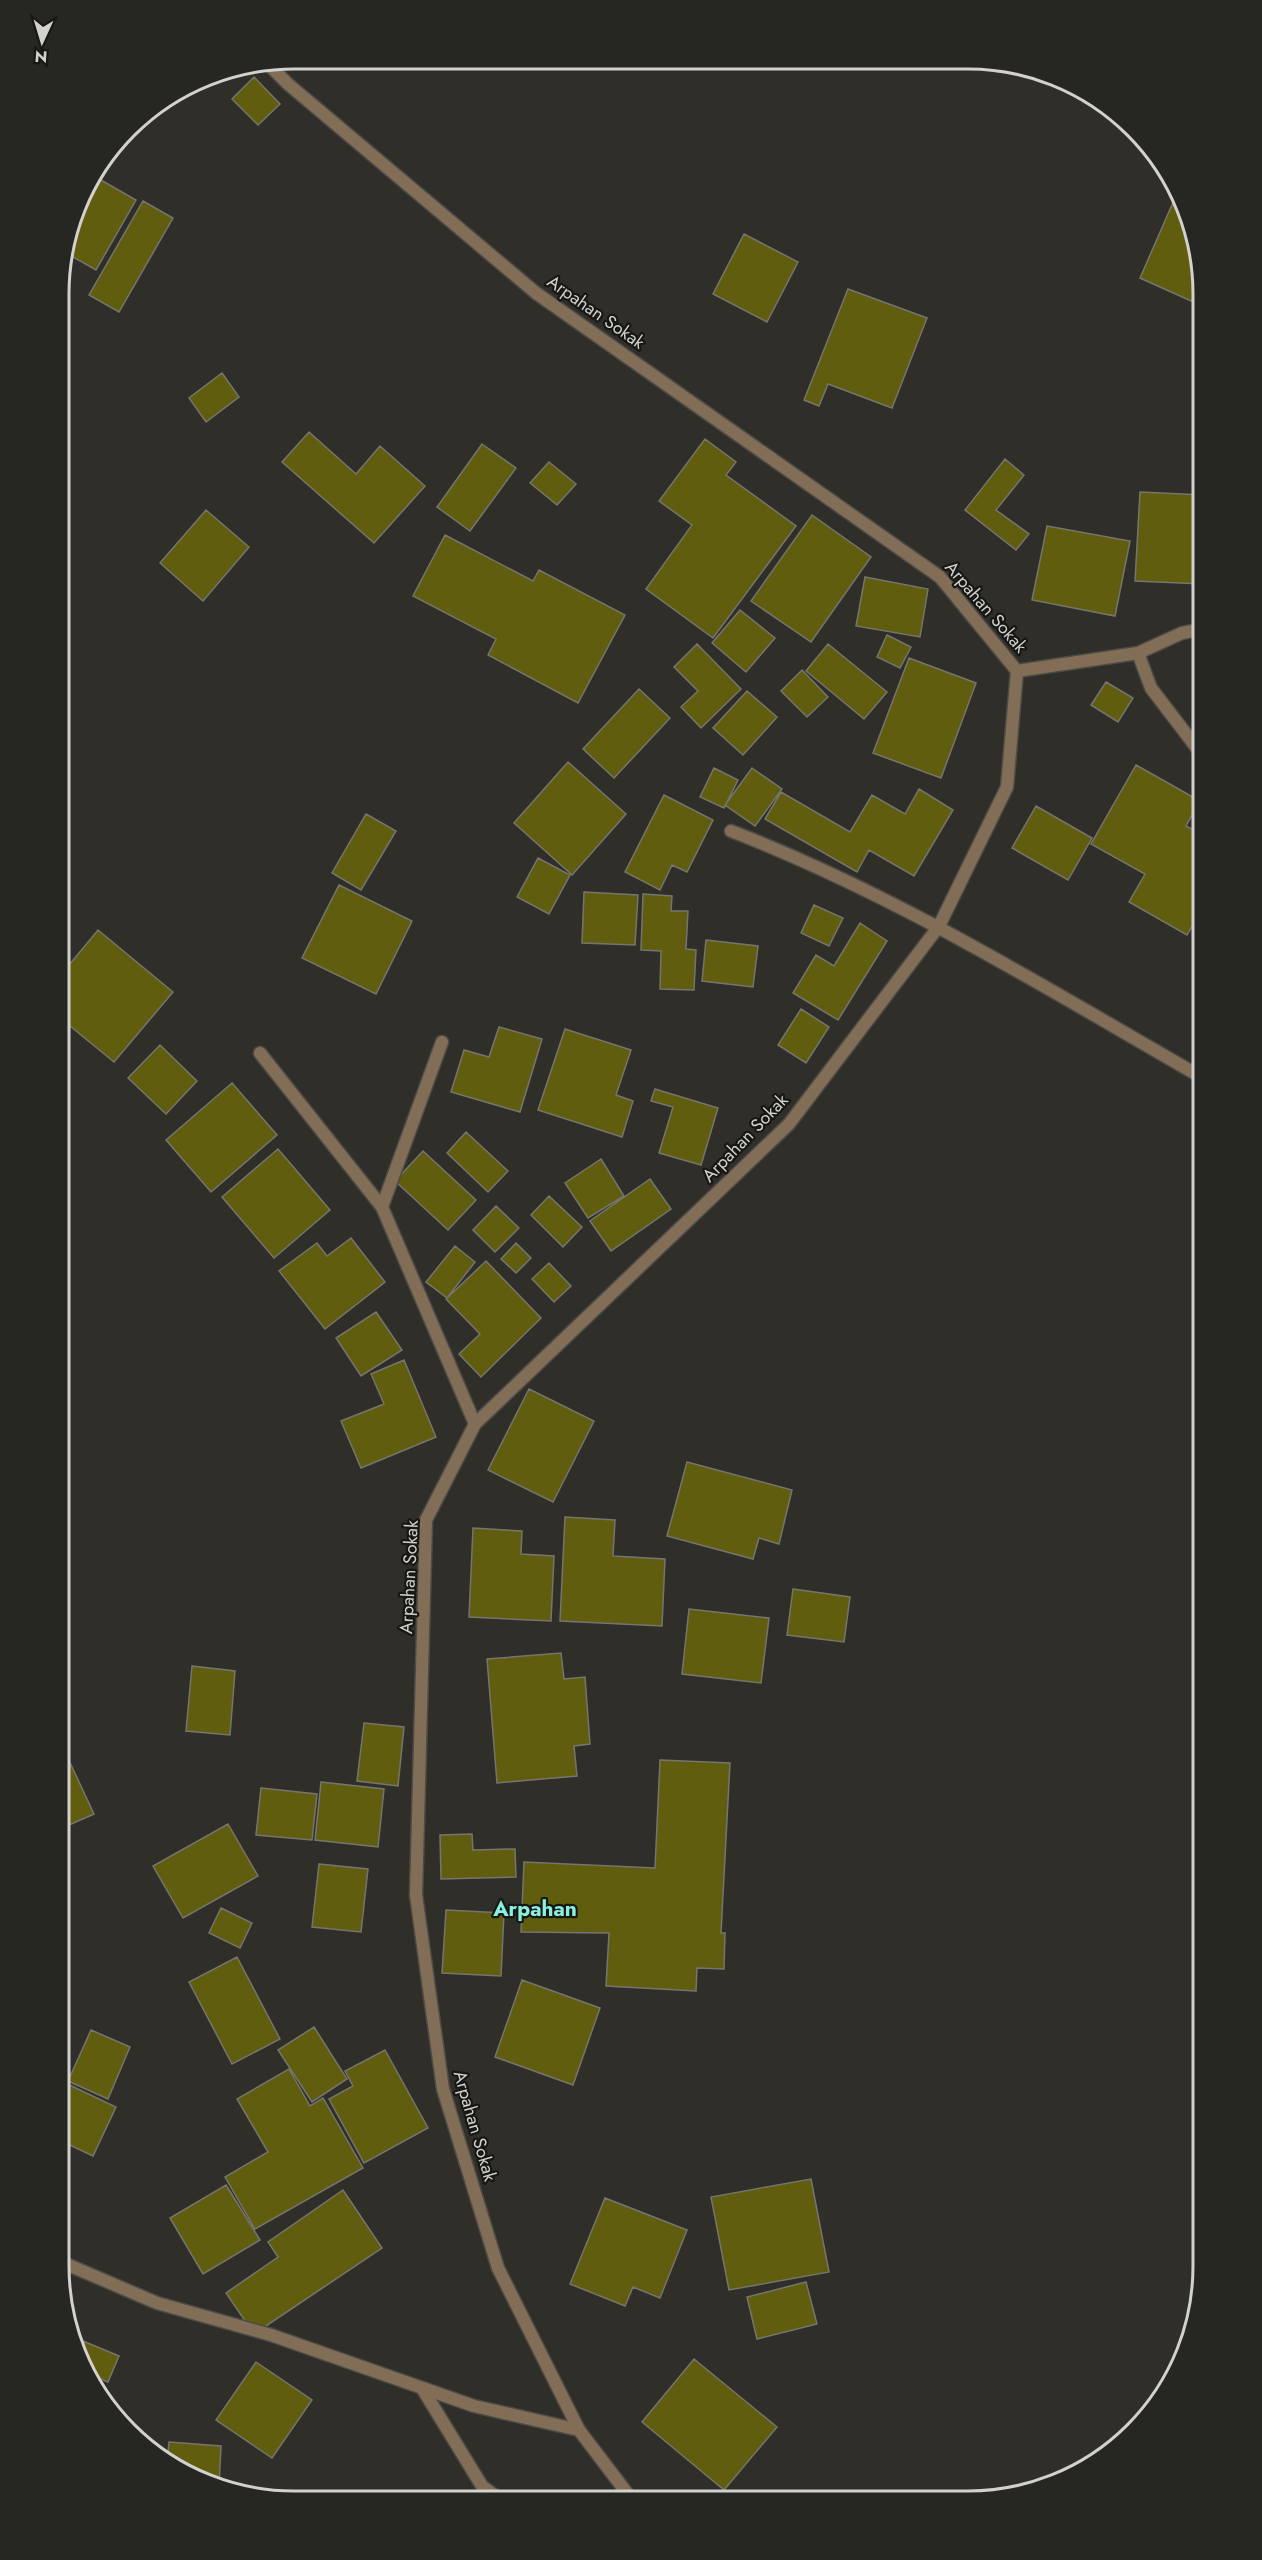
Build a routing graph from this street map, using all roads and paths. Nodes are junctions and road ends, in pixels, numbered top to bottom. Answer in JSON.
{"nodes":[{"id":1,"x":274,"y":70,"type":"edge"},
{"id":2,"x":1193,"y":631,"type":"edge"},
{"id":3,"x":1138,"y":653,"type":"junction"},
{"id":4,"x":1017,"y":671,"type":"junction"},
{"id":5,"x":1193,"y":743,"type":"edge"},
{"id":6,"x":731,"y":831,"type":"dead end"},
{"id":7,"x":939,"y":926,"type":"junction"},
{"id":8,"x":442,"y":1042,"type":"dead end"},
{"id":9,"x":260,"y":1053,"type":"dead end"},
{"id":10,"x":1193,"y":1072,"type":"edge"},
{"id":11,"x":382,"y":1207,"type":"junction"},
{"id":12,"x":475,"y":1424,"type":"junction"},
{"id":13,"x":69,"y":2266,"type":"edge"},
{"id":14,"x":422,"y":2388,"type":"junction"},
{"id":15,"x":579,"y":2430,"type":"junction"},
{"id":16,"x":489,"y":2491,"type":"edge"},
{"id":17,"x":626,"y":2491,"type":"edge"}],
"edges":[{"from":1,"to":4,"type":"street","name":"Arpahan Sokak"},
{"from":2,"to":3,"type":"street"},
{"from":3,"to":4,"type":"street"},
{"from":3,"to":5,"type":"street"},
{"from":4,"to":7,"type":"street","name":"Arpahan Sokak"},
{"from":6,"to":7,"type":"street"},
{"from":7,"to":10,"type":"street"},
{"from":7,"to":12,"type":"street","name":"Arpahan Sokak"},
{"from":8,"to":11,"type":"street"},
{"from":9,"to":11,"type":"street"},
{"from":11,"to":12,"type":"street"},
{"from":12,"to":15,"type":"street","name":"Arpahan Sokak"},
{"from":13,"to":14,"type":"street"},
{"from":14,"to":15,"type":"street"},
{"from":14,"to":16,"type":"street"},
{"from":15,"to":17,"type":"street","name":"Arpahan Sokak"}]}
